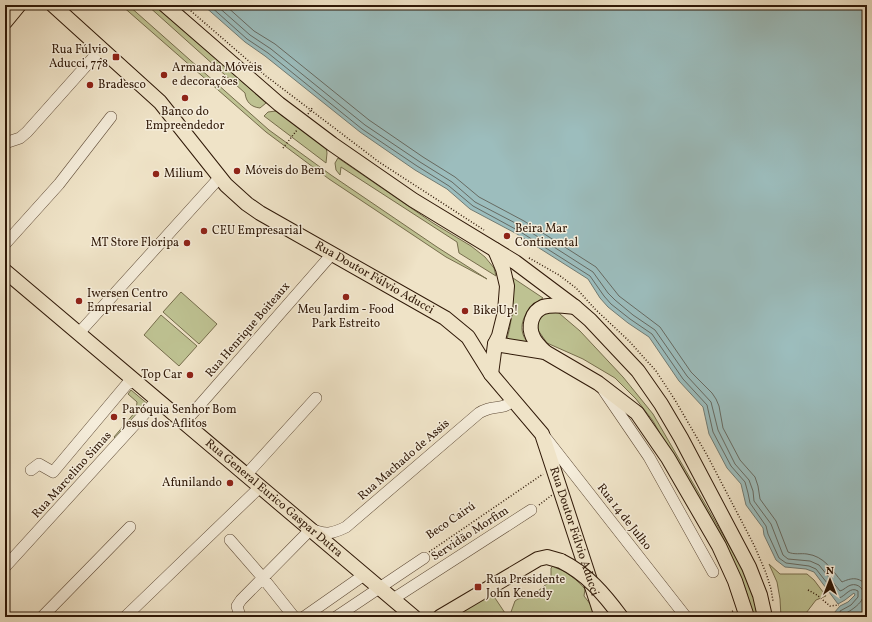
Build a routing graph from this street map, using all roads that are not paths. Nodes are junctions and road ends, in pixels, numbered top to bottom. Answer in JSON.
{"nodes":[{"id":1,"x":19,"y":5,"type":"edge"},
{"id":2,"x":53,"y":5,"type":"edge"},
{"id":3,"x":165,"y":5,"type":"edge"},
{"id":4,"x":5,"y":22,"type":"edge"},
{"id":5,"x":101,"y":49,"type":"junction"},
{"id":6,"x":111,"y":117,"type":"dead end"},
{"id":7,"x":5,"y":143,"type":"edge"},
{"id":8,"x":220,"y":177,"type":"junction"},
{"id":9,"x":5,"y":244,"type":"edge"},
{"id":10,"x":495,"y":250,"type":"junction"},
{"id":11,"x":332,"y":254,"type":"junction"},
{"id":12,"x":5,"y":271,"type":"edge"},
{"id":13,"x":575,"y":307,"type":"junction"},
{"id":14,"x":79,"y":333,"type":"junction"},
{"id":15,"x":495,"y":344,"type":"junction"},
{"id":16,"x":545,"y":352,"type":"junction"},
{"id":17,"x":491,"y":374,"type":"junction"},
{"id":18,"x":135,"y":381,"type":"junction"},
{"id":19,"x":598,"y":382,"type":"junction"},
{"id":20,"x":316,"y":398,"type":"dead end"},
{"id":21,"x":512,"y":399,"type":"junction"},
{"id":22,"x":157,"y":400,"type":"junction"},
{"id":23,"x":184,"y":423,"type":"junction"},
{"id":24,"x":542,"y":434,"type":"junction"},
{"id":25,"x":31,"y":470,"type":"dead end"},
{"id":26,"x":246,"y":475,"type":"junction"},
{"id":27,"x":260,"y":487,"type":"junction"},
{"id":28,"x":531,"y":510,"type":"road end"},
{"id":29,"x":130,"y":527,"type":"dead end"},
{"id":30,"x":310,"y":530,"type":"junction"},
{"id":31,"x":230,"y":540,"type":"dead end"},
{"id":32,"x":719,"y":546,"type":"junction"},
{"id":33,"x":700,"y":549,"type":"junction"},
{"id":34,"x":424,"y":558,"type":"road end"},
{"id":35,"x":5,"y":567,"type":"edge"},
{"id":36,"x":713,"y":572,"type":"dead end"},
{"id":37,"x":364,"y":575,"type":"junction"},
{"id":38,"x":263,"y":578,"type":"junction"},
{"id":39,"x":380,"y":588,"type":"junction"},
{"id":40,"x":393,"y":599,"type":"junction"},
{"id":41,"x":408,"y":614,"type":"edge"},
{"id":42,"x":42,"y":617,"type":"edge"},
{"id":43,"x":125,"y":617,"type":"edge"},
{"id":44,"x":241,"y":617,"type":"edge"},
{"id":45,"x":294,"y":617,"type":"edge"},
{"id":46,"x":304,"y":617,"type":"edge"},
{"id":47,"x":336,"y":617,"type":"edge"},
{"id":48,"x":440,"y":617,"type":"edge"},
{"id":49,"x":602,"y":617,"type":"edge"},
{"id":50,"x":621,"y":617,"type":"edge"},
{"id":51,"x":686,"y":617,"type":"edge"},
{"id":52,"x":746,"y":617,"type":"edge"},
{"id":53,"x":765,"y":617,"type":"edge"}],
"edges":[{"from":1,"to":4,"type":"main road"},
{"from":2,"to":5,"type":"main road","name":"Rua Doutor Fúlvio Aducci"},
{"from":3,"to":10,"type":"main road"},
{"from":5,"to":7,"type":"street"},
{"from":5,"to":8,"type":"main road","name":"Rua Doutor Fúlvio Aducci"},
{"from":6,"to":9,"type":"street"},
{"from":8,"to":11,"type":"main road","name":"Rua Doutor Fúlvio Aducci"},
{"from":8,"to":14,"type":"street"},
{"from":10,"to":13,"type":"main road"},
{"from":10,"to":15,"type":"main road"},
{"from":11,"to":17,"type":"main road","name":"Rua Doutor Fúlvio Aducci"},
{"from":11,"to":23,"type":"street","name":"Rua Henrique Boiteaux"},
{"from":12,"to":14,"type":"main road","name":"Rua General Eurico Gaspar Dutra"},
{"from":13,"to":16,"type":"main road"},
{"from":13,"to":53,"type":"main road"},
{"from":14,"to":18,"type":"main road","name":"Rua General Eurico Gaspar Dutra"},
{"from":15,"to":16,"type":"main road"},
{"from":15,"to":17,"type":"main road"},
{"from":16,"to":19,"type":"main road"},
{"from":17,"to":21,"type":"main road","name":"Rua Doutor Fúlvio Aducci"},
{"from":18,"to":22,"type":"main road","name":"Rua General Eurico Gaspar Dutra"},
{"from":18,"to":25,"type":"street"},
{"from":19,"to":32,"type":"main road"},
{"from":19,"to":33,"type":"street"},
{"from":20,"to":26,"type":"street"},
{"from":21,"to":24,"type":"main road","name":"Rua Doutor Fúlvio Aducci"},
{"from":21,"to":30,"type":"street","name":"Rua Machado de Assis"},
{"from":22,"to":23,"type":"main road","name":"Rua General Eurico Gaspar Dutra"},
{"from":22,"to":35,"type":"street","name":"Rua Marcelino Simas"},
{"from":23,"to":26,"type":"main road","name":"Rua General Eurico Gaspar Dutra"},
{"from":24,"to":49,"type":"main road","name":"Rua Doutor Fúlvio Aducci"},
{"from":24,"to":51,"type":"street","name":"Rua 14 de Julho"},
{"from":26,"to":27,"type":"main road","name":"Rua General Eurico Gaspar Dutra"},
{"from":27,"to":30,"type":"main road","name":"Rua General Eurico Gaspar Dutra"},
{"from":27,"to":43,"type":"street"},
{"from":28,"to":40,"type":"street","name":"Servidão Morfim"},
{"from":29,"to":42,"type":"street"},
{"from":30,"to":37,"type":"main road","name":"Rua General Eurico Gaspar Dutra"},
{"from":30,"to":38,"type":"street"},
{"from":31,"to":38,"type":"street"},
{"from":32,"to":33,"type":"street"},
{"from":32,"to":52,"type":"main road"},
{"from":33,"to":36,"type":"street"},
{"from":34,"to":39,"type":"street","name":"Beco Cairú"},
{"from":37,"to":39,"type":"main road","name":"Rua General Eurico Gaspar Dutra"},
{"from":37,"to":46,"type":"street"},
{"from":38,"to":44,"type":"street"},
{"from":38,"to":45,"type":"street"},
{"from":39,"to":40,"type":"main road","name":"Rua General Eurico Gaspar Dutra"},
{"from":39,"to":47,"type":"street"},
{"from":40,"to":41,"type":"main road","name":"Rua General Eurico Gaspar Dutra"},
{"from":48,"to":50,"type":"main road","bridge":true}]}
